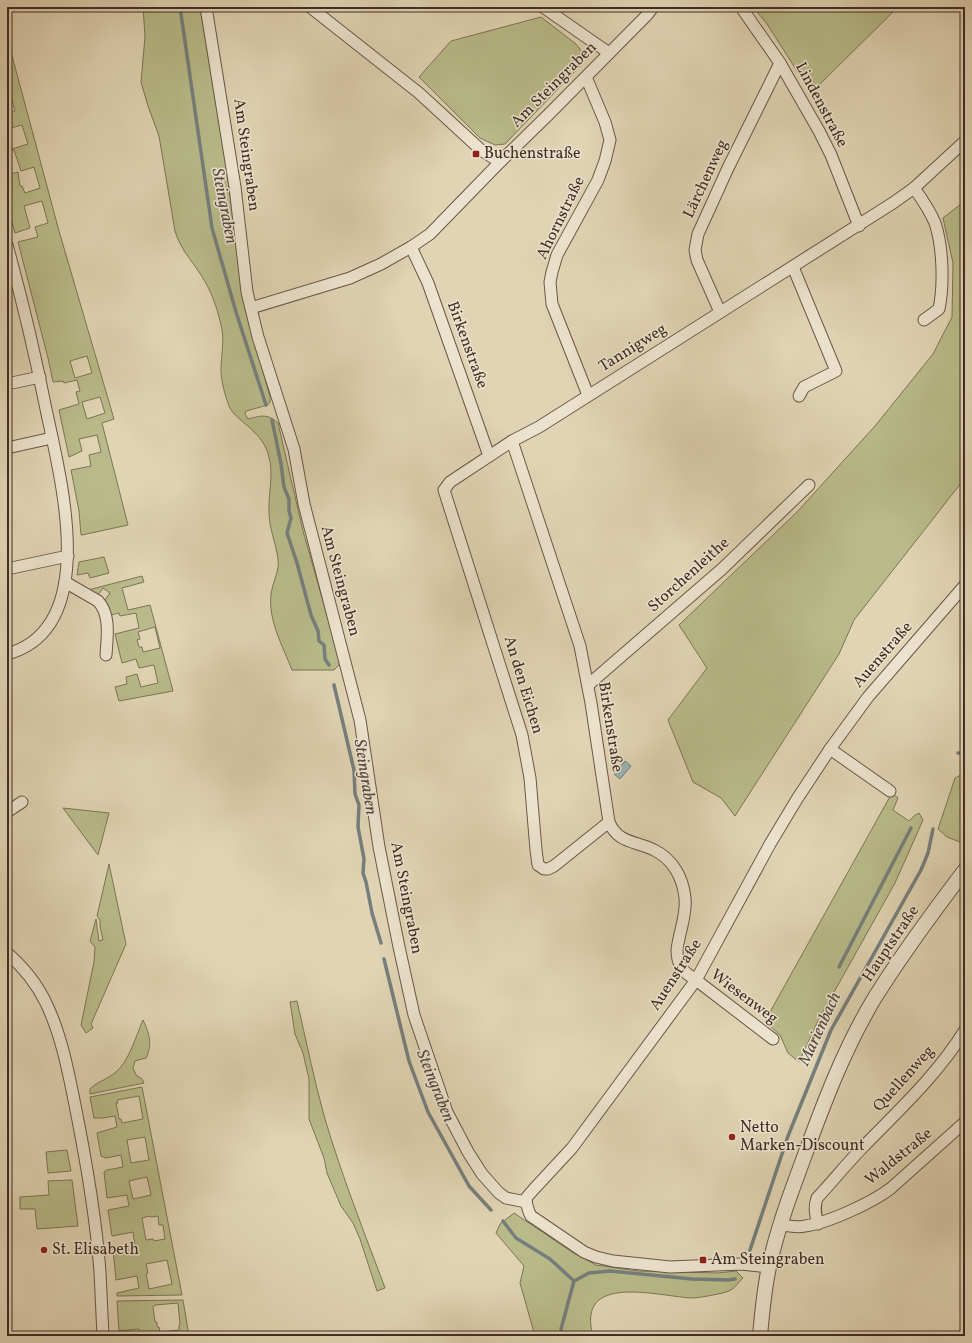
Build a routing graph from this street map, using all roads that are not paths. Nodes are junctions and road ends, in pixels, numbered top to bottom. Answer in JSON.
{"nodes":[{"id":1,"x":206,"y":7,"type":"edge"},
{"id":2,"x":310,"y":7,"type":"edge"},
{"id":3,"x":542,"y":7,"type":"edge"},
{"id":4,"x":653,"y":7,"type":"edge"},
{"id":5,"x":741,"y":7,"type":"edge"},
{"id":6,"x":609,"y":53,"type":"junction"},
{"id":7,"x":780,"y":63,"type":"junction"},
{"id":8,"x":586,"y":77,"type":"junction"},
{"id":9,"x":965,"y":141,"type":"edge"},
{"id":10,"x":500,"y":162,"type":"junction"},
{"id":11,"x":914,"y":188,"type":"junction"},
{"id":12,"x":858,"y":226,"type":"junction"},
{"id":13,"x":7,"y":247,"type":"edge"},
{"id":14,"x":411,"y":247,"type":"junction"},
{"id":15,"x":793,"y":267,"type":"junction"},
{"id":16,"x":251,"y":308,"type":"junction"},
{"id":17,"x":720,"y":312,"type":"junction"},
{"id":18,"x":924,"y":320,"type":"dead end"},
{"id":19,"x":40,"y":377,"type":"junction"},
{"id":20,"x":7,"y":384,"type":"edge"},
{"id":21,"x":588,"y":396,"type":"junction"},
{"id":22,"x":799,"y":396,"type":"dead end"},
{"id":23,"x":52,"y":438,"type":"junction"},
{"id":24,"x":512,"y":440,"type":"junction"},
{"id":25,"x":7,"y":448,"type":"edge"},
{"id":26,"x":489,"y":456,"type":"junction"},
{"id":27,"x":809,"y":485,"type":"dead end"},
{"id":28,"x":68,"y":556,"type":"junction"},
{"id":29,"x":7,"y":569,"type":"edge"},
{"id":30,"x":65,"y":582,"type":"junction"},
{"id":31,"x":965,"y":585,"type":"edge"},
{"id":32,"x":7,"y":654,"type":"edge"},
{"id":33,"x":106,"y":656,"type":"dead end"},
{"id":34,"x":588,"y":685,"type":"junction"},
{"id":35,"x":830,"y":749,"type":"junction"},
{"id":36,"x":890,"y":791,"type":"dead end"},
{"id":37,"x":22,"y":802,"type":"dead end"},
{"id":38,"x":7,"y":812,"type":"edge"},
{"id":39,"x":609,"y":822,"type":"junction"},
{"id":40,"x":965,"y":870,"type":"edge"},
{"id":41,"x":7,"y":953,"type":"edge"},
{"id":42,"x":696,"y":980,"type":"junction"},
{"id":43,"x":965,"y":1030,"type":"edge"},
{"id":44,"x":773,"y":1039,"type":"dead end"},
{"id":45,"x":965,"y":1122,"type":"edge"},
{"id":46,"x":526,"y":1202,"type":"junction"},
{"id":47,"x":818,"y":1224,"type":"junction"},
{"id":48,"x":781,"y":1225,"type":"junction"},
{"id":49,"x":769,"y":1267,"type":"junction"},
{"id":50,"x":103,"y":1336,"type":"edge"},
{"id":51,"x":760,"y":1336,"type":"edge"}],
"edges":[{"from":1,"to":16,"type":"street","name":"Am Steingraben"},
{"from":2,"to":10,"type":"street"},
{"from":3,"to":6,"type":"street"},
{"from":4,"to":6,"type":"street","name":"Am Steingraben"},
{"from":5,"to":7,"type":"street","name":"Lindenstraße"},
{"from":6,"to":8,"type":"street","name":"Am Steingraben"},
{"from":7,"to":12,"type":"street","name":"Lindenstraße"},
{"from":7,"to":17,"type":"street","name":"Lärchenweg"},
{"from":8,"to":10,"type":"street","name":"Am Steingraben"},
{"from":8,"to":21,"type":"street","name":"Ahornstraße"},
{"from":9,"to":11,"type":"street","name":"Tannigweg"},
{"from":10,"to":14,"type":"street","name":"Am Steingraben"},
{"from":11,"to":12,"type":"street","name":"Tannigweg"},
{"from":11,"to":18,"type":"street"},
{"from":12,"to":15,"type":"street","name":"Tannigweg"},
{"from":13,"to":19,"type":"street"},
{"from":14,"to":16,"type":"street","name":"Am Steingraben"},
{"from":14,"to":26,"type":"street","name":"Birkenstraße"},
{"from":15,"to":17,"type":"street","name":"Tannigweg"},
{"from":15,"to":22,"type":"street"},
{"from":16,"to":46,"type":"street","name":"Am Steingraben"},
{"from":17,"to":21,"type":"street","name":"Tannigweg"},
{"from":19,"to":20,"type":"street"},
{"from":19,"to":23,"type":"street"},
{"from":21,"to":24,"type":"street","name":"Tannigweg"},
{"from":23,"to":25,"type":"street"},
{"from":23,"to":28,"type":"street"},
{"from":24,"to":26,"type":"street","name":"Tannigweg"},
{"from":24,"to":34,"type":"street","name":"Birkenstraße"},
{"from":26,"to":39,"type":"street","name":"An den Eichen"},
{"from":27,"to":34,"type":"street","name":"Storchenleithe"},
{"from":28,"to":29,"type":"street"},
{"from":28,"to":30,"type":"street"},
{"from":30,"to":32,"type":"street"},
{"from":30,"to":33,"type":"street"},
{"from":31,"to":35,"type":"street","name":"Auenstraße"},
{"from":34,"to":39,"type":"street","name":"Birkenstraße"},
{"from":35,"to":36,"type":"street"},
{"from":35,"to":42,"type":"street","name":"Auenstraße"},
{"from":37,"to":38,"type":"street"},
{"from":39,"to":42,"type":"street","name":"Birkenstraße"},
{"from":40,"to":48,"type":"street","name":"Hauptstraße"},
{"from":41,"to":50,"type":"street"},
{"from":42,"to":44,"type":"street","name":"Wiesenweg"},
{"from":42,"to":46,"type":"street","name":"Auenstraße"},
{"from":43,"to":47,"type":"street","name":"Quellenweg"},
{"from":45,"to":47,"type":"street","name":"Waldstraße"},
{"from":46,"to":49,"type":"street"},
{"from":47,"to":48,"type":"street","name":"Waldstraße"},
{"from":48,"to":49,"type":"street","name":"Hauptstraße"},
{"from":49,"to":51,"type":"street","name":"Hauptstraße"}]}
